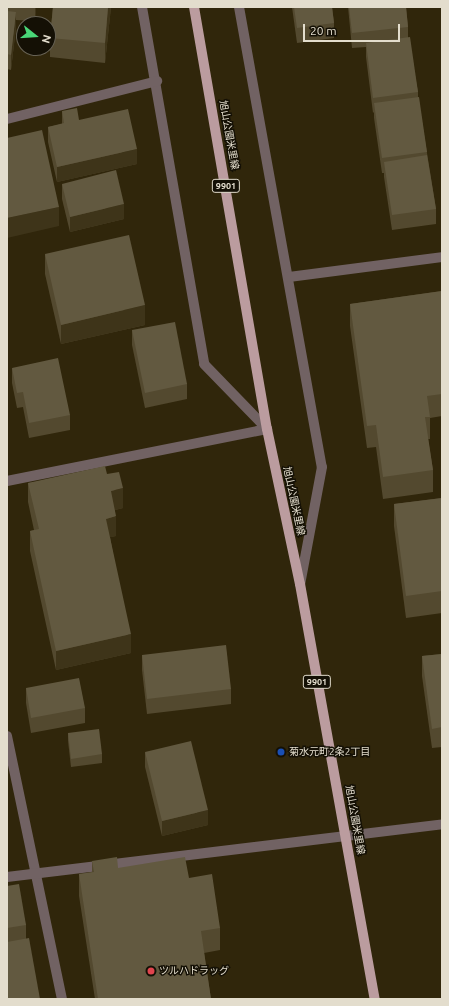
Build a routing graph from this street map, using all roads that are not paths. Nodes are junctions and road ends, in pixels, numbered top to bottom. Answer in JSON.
{"nodes":[{"id":1,"x":142,"y":7,"type":"edge"},
{"id":2,"x":194,"y":7,"type":"edge"},
{"id":3,"x":239,"y":7,"type":"edge"},
{"id":4,"x":157,"y":82,"type":"junction"},
{"id":5,"x":7,"y":119,"type":"edge"},
{"id":6,"x":442,"y":257,"type":"edge"},
{"id":7,"x":289,"y":277,"type":"junction"},
{"id":8,"x":267,"y":429,"type":"junction"},
{"id":9,"x":7,"y":481,"type":"edge"},
{"id":10,"x":300,"y":584,"type":"junction"},
{"id":11,"x":7,"y":736,"type":"edge"},
{"id":12,"x":442,"y":824,"type":"edge"},
{"id":13,"x":345,"y":837,"type":"junction"},
{"id":14,"x":35,"y":874,"type":"junction"},
{"id":15,"x":7,"y":877,"type":"edge"},
{"id":16,"x":62,"y":999,"type":"edge"},
{"id":17,"x":375,"y":999,"type":"edge"}],
"edges":[{"from":1,"to":4,"type":"street"},
{"from":2,"to":8,"type":"main road","name":"旭山公園米里線","number":"9901"},
{"from":3,"to":7,"type":"street"},
{"from":4,"to":5,"type":"street"},
{"from":4,"to":8,"type":"street"},
{"from":6,"to":7,"type":"street"},
{"from":7,"to":10,"type":"street"},
{"from":8,"to":9,"type":"street"},
{"from":8,"to":10,"type":"main road","name":"旭山公園米里線","number":"9901"},
{"from":10,"to":13,"type":"main road","name":"旭山公園米里線","number":"9901"},
{"from":11,"to":14,"type":"street"},
{"from":12,"to":13,"type":"street"},
{"from":13,"to":14,"type":"street"},
{"from":13,"to":17,"type":"main road","name":"旭山公園米里線","number":"9901"},
{"from":14,"to":15,"type":"street"},
{"from":14,"to":16,"type":"street"}]}
